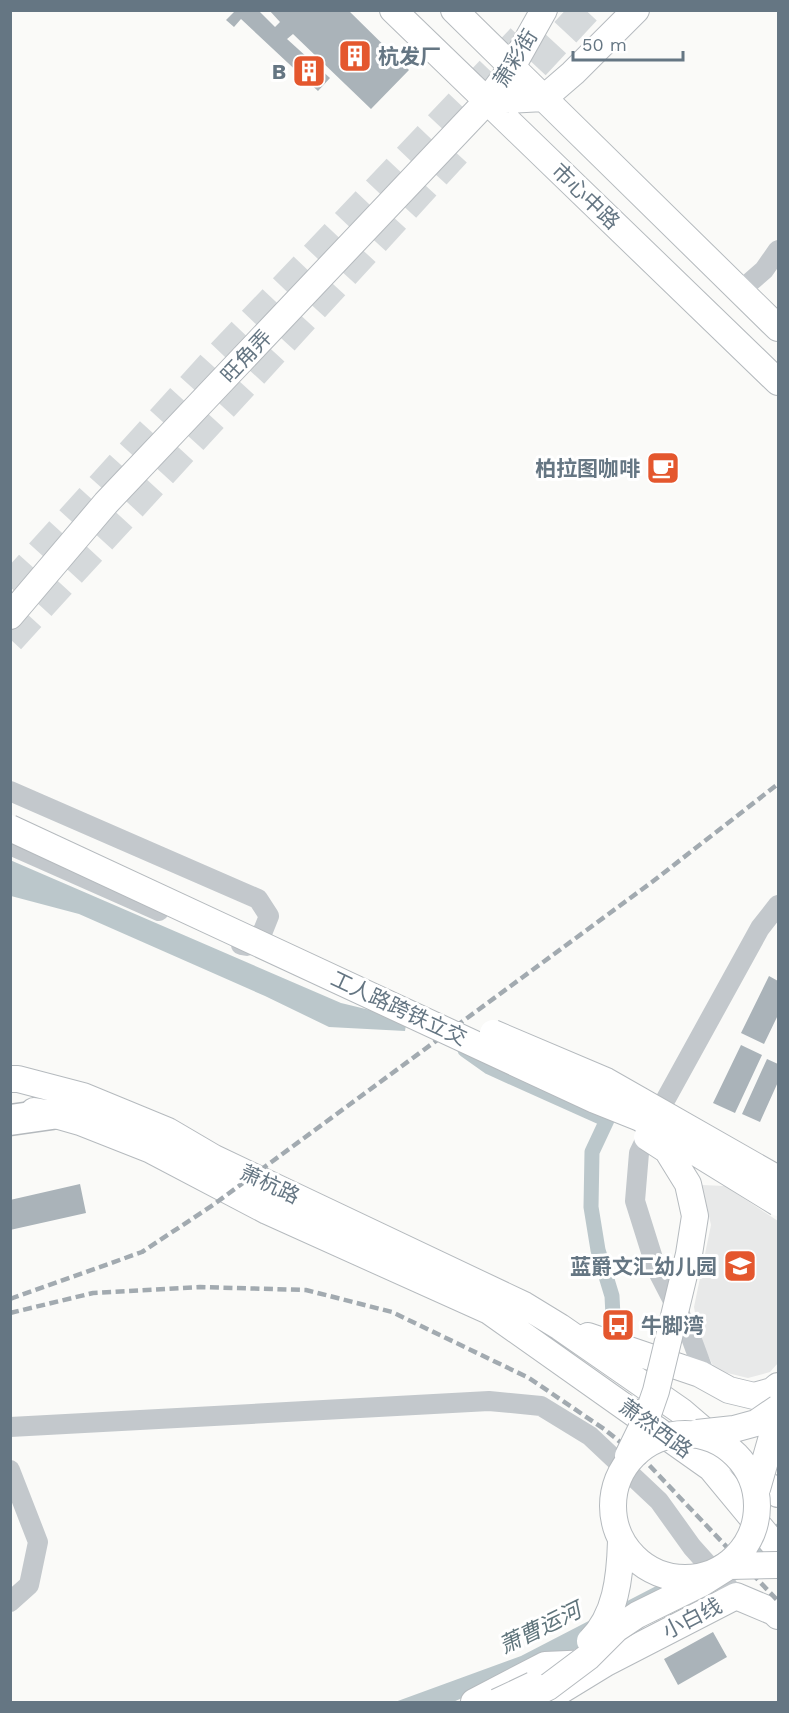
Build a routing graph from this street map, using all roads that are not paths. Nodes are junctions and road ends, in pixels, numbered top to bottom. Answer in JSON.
{"nodes":[{"id":1,"x":393,"y":10,"type":"edge"},
{"id":2,"x":544,"y":10,"type":"edge"},
{"id":3,"x":636,"y":10,"type":"edge"},
{"id":4,"x":463,"y":14,"type":"edge"},
{"id":5,"x":512,"y":67,"type":"junction"},
{"id":6,"x":544,"y":98,"type":"junction"},
{"id":7,"x":487,"y":101,"type":"junction"},
{"id":8,"x":778,"y":250,"type":"edge"},
{"id":9,"x":740,"y":291,"type":"junction"},
{"id":10,"x":778,"y":328,"type":"edge"},
{"id":11,"x":778,"y":382,"type":"edge"},
{"id":12,"x":10,"y":616,"type":"edge"},
{"id":13,"x":10,"y":791,"type":"edge"},
{"id":14,"x":10,"y":812,"type":"edge"},
{"id":15,"x":10,"y":828,"type":"edge"},
{"id":16,"x":10,"y":844,"type":"edge"},
{"id":17,"x":778,"y":905,"type":"edge"},
{"id":18,"x":10,"y":1079,"type":"edge"},
{"id":19,"x":596,"y":1100,"type":"junction"},
{"id":20,"x":10,"y":1107,"type":"edge"},
{"id":21,"x":52,"y":1113,"type":"junction"},
{"id":22,"x":10,"y":1120,"type":"edge"},
{"id":23,"x":778,"y":1179,"type":"edge"},
{"id":24,"x":778,"y":1203,"type":"edge"},
{"id":25,"x":524,"y":1305,"type":"joint"},
{"id":26,"x":560,"y":1327,"type":"junction"},
{"id":27,"x":513,"y":1328,"type":"joint"},
{"id":28,"x":706,"y":1378,"type":"junction"},
{"id":29,"x":778,"y":1386,"type":"edge"},
{"id":30,"x":778,"y":1408,"type":"edge"},
{"id":31,"x":778,"y":1426,"type":"edge"},
{"id":32,"x":10,"y":1427,"type":"edge"},
{"id":33,"x":691,"y":1433,"type":"junction"},
{"id":34,"x":778,"y":1443,"type":"edge"},
{"id":35,"x":10,"y":1470,"type":"edge"},
{"id":36,"x":617,"y":1480,"type":"junction"},
{"id":37,"x":755,"y":1487,"type":"edge"},
{"id":38,"x":778,"y":1521,"type":"edge"},
{"id":39,"x":621,"y":1541,"type":"junction"},
{"id":40,"x":778,"y":1549,"type":"edge"},
{"id":41,"x":778,"y":1565,"type":"edge"},
{"id":42,"x":729,"y":1566,"type":"junction"},
{"id":43,"x":736,"y":1596,"type":"junction"},
{"id":44,"x":10,"y":1602,"type":"edge"},
{"id":45,"x":778,"y":1616,"type":"edge"},
{"id":46,"x":606,"y":1663,"type":"junction"},
{"id":47,"x":474,"y":1702,"type":"edge"},
{"id":48,"x":496,"y":1702,"type":"edge"},
{"id":49,"x":518,"y":1702,"type":"edge"},
{"id":50,"x":541,"y":1702,"type":"edge"}],
"edges":[{"from":1,"to":7,"type":"main road","name":"市心中路"},
{"from":2,"to":5,"type":"main road","name":"萧彩街"},
{"from":3,"to":6,"type":"main road"},
{"from":4,"to":5,"type":"main road","name":"市心中路"},
{"from":5,"to":6,"type":"main road","name":"市心中路"},
{"from":5,"to":7,"type":"main road","name":"萧彩街"},
{"from":6,"to":7,"type":"main road","name":"萧彩街"},
{"from":6,"to":9,"type":"main road","name":"市心中路"},
{"from":7,"to":11,"type":"main road","name":"市心中路"},
{"from":7,"to":12,"type":"main road","name":"旺角弄"},
{"from":8,"to":9,"type":"street"},
{"from":9,"to":10,"type":"main road","name":"市心中路"},
{"from":13,"to":16,"type":"street"},
{"from":14,"to":23,"type":"main road","name":"工人路跨铁立交","bridge":true},
{"from":15,"to":19,"type":"main road","name":"工人路跨铁立交","bridge":true},
{"from":17,"to":28,"type":"street"},
{"from":18,"to":25,"type":"main road","name":"萧杭路"},
{"from":19,"to":24,"type":"main road","name":"工人路跨铁立交","bridge":true},
{"from":19,"to":36,"type":"main road","bridge":true},
{"from":20,"to":21,"type":"main road","name":"萧杭路"},
{"from":21,"to":22,"type":"highway"},
{"from":21,"to":27,"type":"main road","name":"萧杭路"},
{"from":25,"to":26,"type":"main road","name":"萧然西路"},
{"from":26,"to":28,"type":"main road"},
{"from":26,"to":37,"type":"main road","name":"萧然西路"},
{"from":27,"to":37,"type":"main road","name":"萧然西路"},
{"from":28,"to":29,"type":"main road"},
{"from":30,"to":33,"type":"main road","bridge":true},
{"from":31,"to":37,"type":"main road","bridge":true},
{"from":32,"to":43,"type":"street"},
{"from":33,"to":36,"type":"main road","bridge":true},
{"from":33,"to":37,"type":"main road","bridge":true},
{"from":34,"to":37,"type":"main road"},
{"from":35,"to":44,"type":"street"},
{"from":36,"to":39,"type":"main road","bridge":true},
{"from":37,"to":38,"type":"main road"},
{"from":37,"to":40,"type":"main road","name":"萧然西路"},
{"from":37,"to":42,"type":"main road","bridge":true},
{"from":39,"to":42,"type":"main road","bridge":true},
{"from":39,"to":48,"type":"main road","bridge":true},
{"from":41,"to":42,"type":"main road","bridge":true},
{"from":42,"to":49,"type":"main road","bridge":true},
{"from":43,"to":45,"type":"main road","name":"小白线"},
{"from":43,"to":46,"type":"main road","name":"小白线"},
{"from":46,"to":47,"type":"main road"},
{"from":46,"to":50,"type":"main road","name":"小白线"}]}
